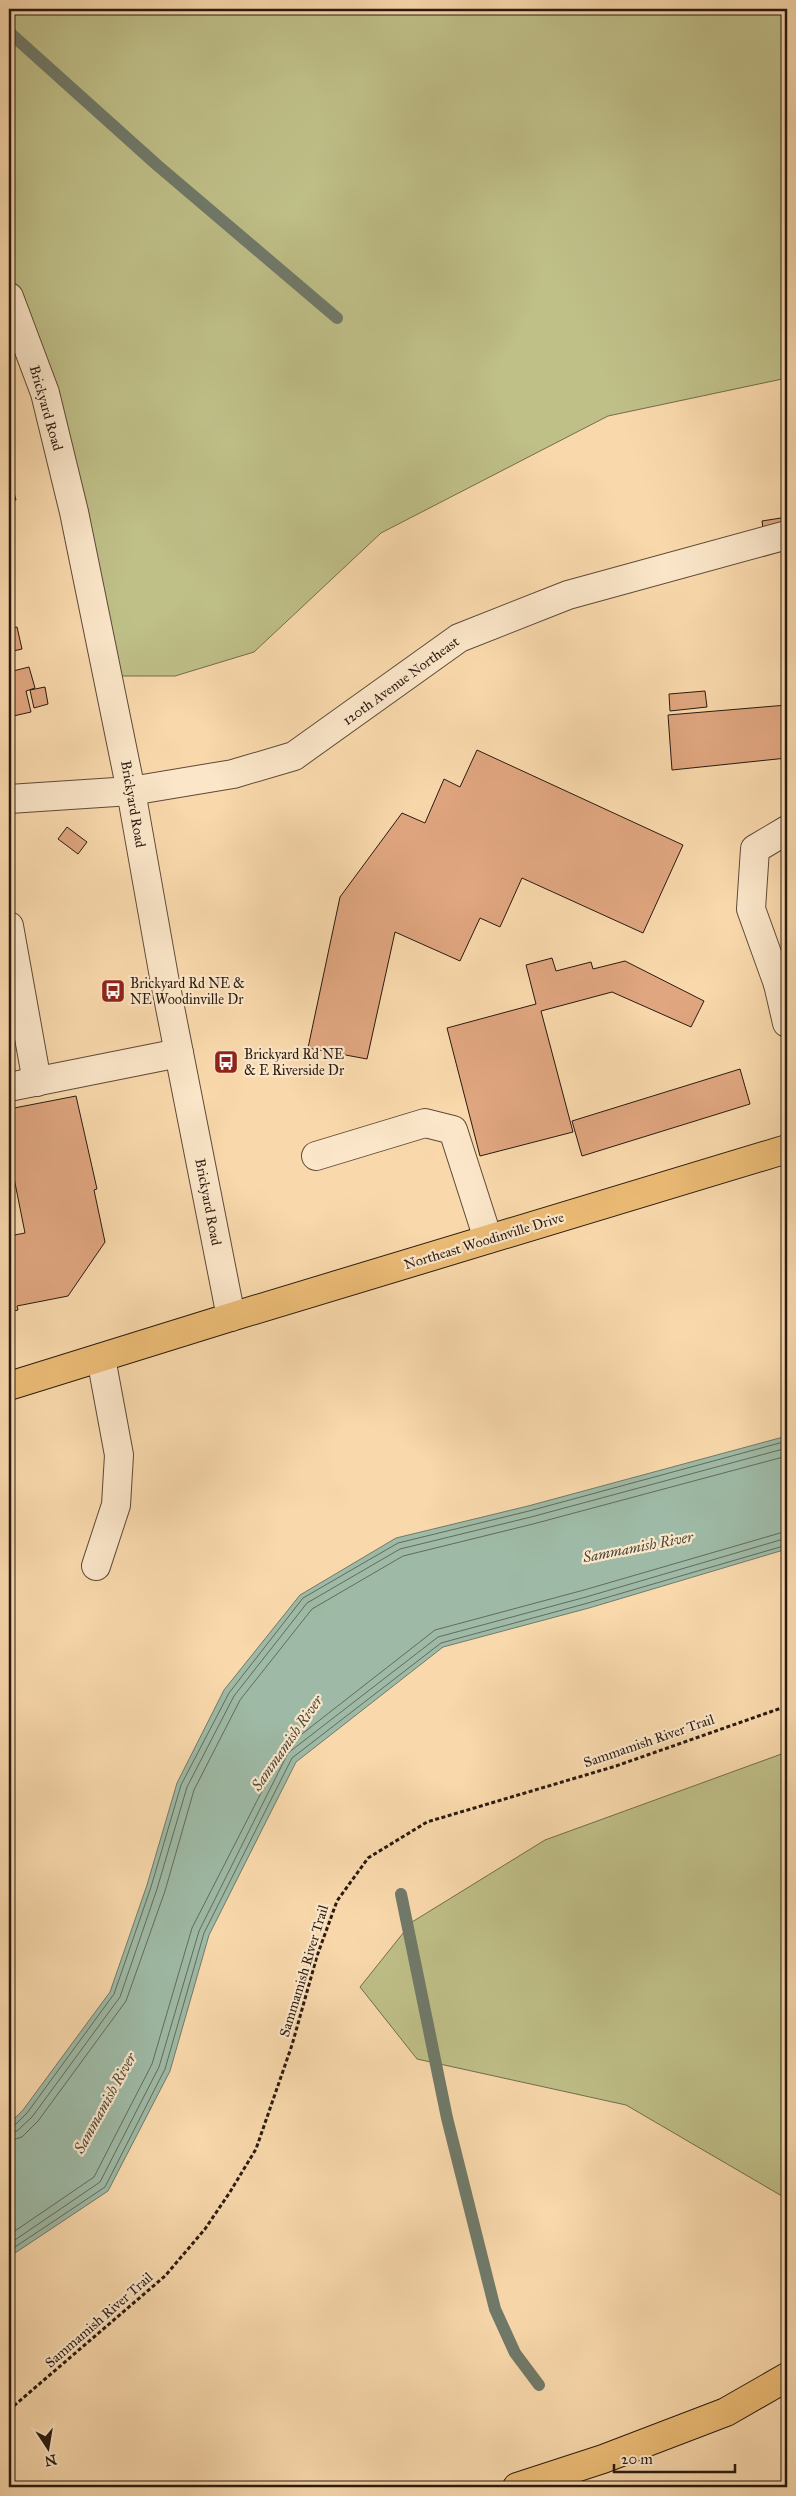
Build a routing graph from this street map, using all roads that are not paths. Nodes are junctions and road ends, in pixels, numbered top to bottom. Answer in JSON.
{"nodes":[{"id":1,"x":9,"y":297,"type":"edge"},
{"id":2,"x":787,"y":535,"type":"edge"},
{"id":3,"x":131,"y":791,"type":"junction"},
{"id":4,"x":9,"y":799,"type":"edge"},
{"id":5,"x":787,"y":830,"type":"edge"},
{"id":6,"x":9,"y":926,"type":"edge"},
{"id":7,"x":783,"y":984,"type":"edge"},
{"id":8,"x":787,"y":1023,"type":"edge"},
{"id":9,"x":179,"y":1053,"type":"junction"},
{"id":10,"x":37,"y":1082,"type":"junction"},
{"id":11,"x":9,"y":1087,"type":"edge"},
{"id":12,"x":787,"y":1149,"type":"edge"},
{"id":13,"x":316,"y":1156,"type":"dead end"},
{"id":14,"x":488,"y":1239,"type":"junction"},
{"id":15,"x":231,"y":1317,"type":"junction"},
{"id":16,"x":101,"y":1358,"type":"junction"},
{"id":17,"x":9,"y":1386,"type":"edge"},
{"id":18,"x":96,"y":1566,"type":"dead end"},
{"id":19,"x":787,"y":2377,"type":"edge"},
{"id":20,"x":517,"y":2487,"type":"edge"}],
"edges":[{"from":1,"to":3,"type":"street","name":"Brickyard Road"},
{"from":2,"to":3,"type":"street","name":"120th Avenue Northeast"},
{"from":3,"to":4,"type":"street","name":"120th Avenue Northeast"},
{"from":3,"to":9,"type":"street","name":"Brickyard Road"},
{"from":5,"to":7,"type":"street"},
{"from":6,"to":10,"type":"street"},
{"from":7,"to":8,"type":"street"},
{"from":9,"to":10,"type":"street"},
{"from":9,"to":15,"type":"street","name":"Brickyard Road"},
{"from":10,"to":11,"type":"street"},
{"from":12,"to":14,"type":"main road","name":"Northeast Woodinville Drive"},
{"from":13,"to":14,"type":"street"},
{"from":14,"to":15,"type":"main road","name":"Northeast Woodinville Drive"},
{"from":15,"to":16,"type":"main road","name":"Northeast Woodinville Drive"},
{"from":16,"to":17,"type":"main road","name":"Northeast Woodinville Drive"},
{"from":16,"to":18,"type":"street"},
{"from":19,"to":20,"type":"main road"}]}
